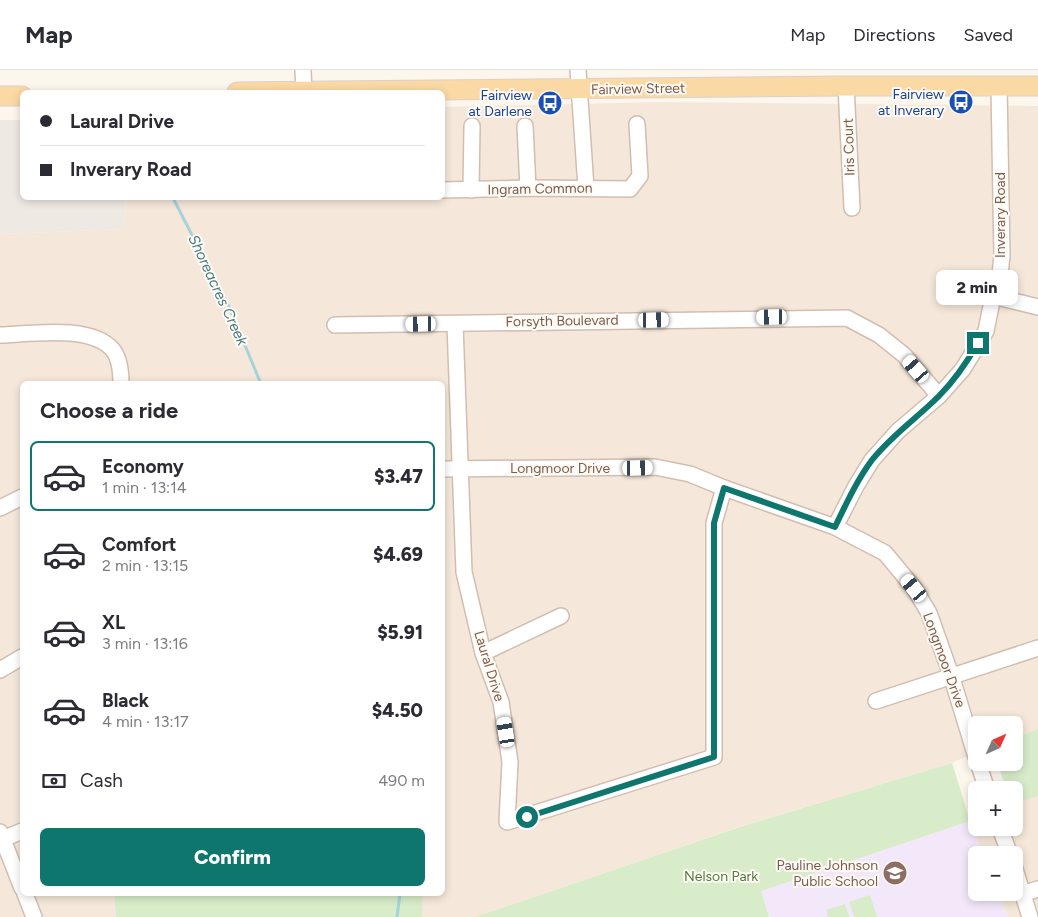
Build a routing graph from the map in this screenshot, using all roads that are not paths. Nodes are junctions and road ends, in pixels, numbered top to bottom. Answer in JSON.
{"nodes":[{"id":1,"x":303,"y":70,"type":"edge"},
{"id":2,"x":578,"y":70,"type":"edge"},
{"id":3,"x":846,"y":86,"type":"junction"},
{"id":4,"x":1038,"y":86,"type":"edge"},
{"id":5,"x":999,"y":87,"type":"junction"},
{"id":6,"x":303,"y":90,"type":"edge"},
{"id":7,"x":445,"y":90,"type":"edge"},
{"id":8,"x":578,"y":90,"type":"junction"},
{"id":9,"x":0,"y":96,"type":"edge"},
{"id":10,"x":20,"y":96,"type":"edge"},
{"id":11,"x":637,"y":124,"type":"dead end"},
{"id":12,"x":472,"y":126,"type":"dead end"},
{"id":13,"x":525,"y":126,"type":"dead end"},
{"id":14,"x":528,"y":188,"type":"junction"},
{"id":15,"x":586,"y":188,"type":"junction"},
{"id":16,"x":445,"y":190,"type":"edge"},
{"id":17,"x":471,"y":190,"type":"junction"},
{"id":18,"x":852,"y":208,"type":"dead end"},
{"id":19,"x":993,"y":296,"type":"junction"},
{"id":20,"x":1038,"y":306,"type":"edge"},
{"id":21,"x":455,"y":324,"type":"junction"},
{"id":22,"x":335,"y":325,"type":"dead end"},
{"id":23,"x":0,"y":335,"type":"edge"},
{"id":24,"x":121,"y":381,"type":"edge"},
{"id":25,"x":939,"y":396,"type":"junction"},
{"id":26,"x":461,"y":468,"type":"junction"},
{"id":27,"x":445,"y":469,"type":"edge"},
{"id":28,"x":724,"y":488,"type":"junction"},
{"id":29,"x":20,"y":498,"type":"edge"},
{"id":30,"x":0,"y":508,"type":"edge"},
{"id":31,"x":835,"y":527,"type":"junction"},
{"id":32,"x":561,"y":616,"type":"dead end"},
{"id":33,"x":1038,"y":648,"type":"edge"},
{"id":34,"x":483,"y":653,"type":"junction"},
{"id":35,"x":20,"y":658,"type":"edge"},
{"id":36,"x":0,"y":670,"type":"edge"},
{"id":37,"x":951,"y":675,"type":"junction"},
{"id":38,"x":876,"y":701,"type":"dead end"},
{"id":39,"x":968,"y":731,"type":"edge"},
{"id":40,"x":20,"y":832,"type":"edge"},
{"id":41,"x":2,"y":836,"type":"edge"},
{"id":42,"x":20,"y":883,"type":"edge"},
{"id":43,"x":1038,"y":890,"type":"edge"},
{"id":44,"x":1023,"y":894,"type":"edge"},
{"id":45,"x":26,"y":896,"type":"edge"},
{"id":46,"x":1023,"y":897,"type":"edge"},
{"id":47,"x":34,"y":917,"type":"edge"},
{"id":48,"x":1030,"y":917,"type":"edge"}],
"edges":[{"from":1,"to":6,"type":"street"},
{"from":2,"to":8,"type":"street"},
{"from":3,"to":5,"type":"main road","name":"Fairview Street"},
{"from":3,"to":8,"type":"main road","name":"Fairview Street"},
{"from":3,"to":18,"type":"street","name":"Iris Court"},
{"from":4,"to":5,"type":"main road","name":"Fairview Street"},
{"from":5,"to":19,"type":"street","name":"Inverary Road"},
{"from":7,"to":8,"type":"main road","name":"Fairview Street"},
{"from":8,"to":15,"type":"street"},
{"from":9,"to":10,"type":"main road"},
{"from":11,"to":15,"type":"street","name":"Ingram Common"},
{"from":12,"to":17,"type":"street"},
{"from":13,"to":14,"type":"street"},
{"from":14,"to":15,"type":"street","name":"Ingram Common"},
{"from":14,"to":17,"type":"street","name":"Ingram Common"},
{"from":16,"to":17,"type":"street","name":"Ingram Common"},
{"from":19,"to":20,"type":"street"},
{"from":19,"to":25,"type":"street","name":"Inverary Road"},
{"from":21,"to":22,"type":"street","name":"Forsyth Boulevard"},
{"from":21,"to":25,"type":"street","name":"Forsyth Boulevard"},
{"from":21,"to":26,"type":"street","name":"Laural Drive"},
{"from":23,"to":24,"type":"street"},
{"from":25,"to":31,"type":"street","name":"Inverary Road"},
{"from":26,"to":27,"type":"street","name":"Longmoor Drive"},
{"from":26,"to":28,"type":"street","name":"Longmoor Drive"},
{"from":26,"to":34,"type":"street","name":"Laural Drive"},
{"from":28,"to":31,"type":"street","name":"Longmoor Drive"},
{"from":28,"to":34,"type":"street","name":"Laural Drive"},
{"from":29,"to":30,"type":"street"},
{"from":31,"to":37,"type":"street","name":"Longmoor Drive"},
{"from":32,"to":34,"type":"street"},
{"from":33,"to":37,"type":"street"},
{"from":35,"to":36,"type":"street"},
{"from":37,"to":38,"type":"street"},
{"from":37,"to":39,"type":"street","name":"Longmoor Drive"},
{"from":40,"to":41,"type":"street"},
{"from":41,"to":42,"type":"street"},
{"from":43,"to":44,"type":"street"},
{"from":45,"to":47,"type":"street"},
{"from":46,"to":48,"type":"street"}]}
